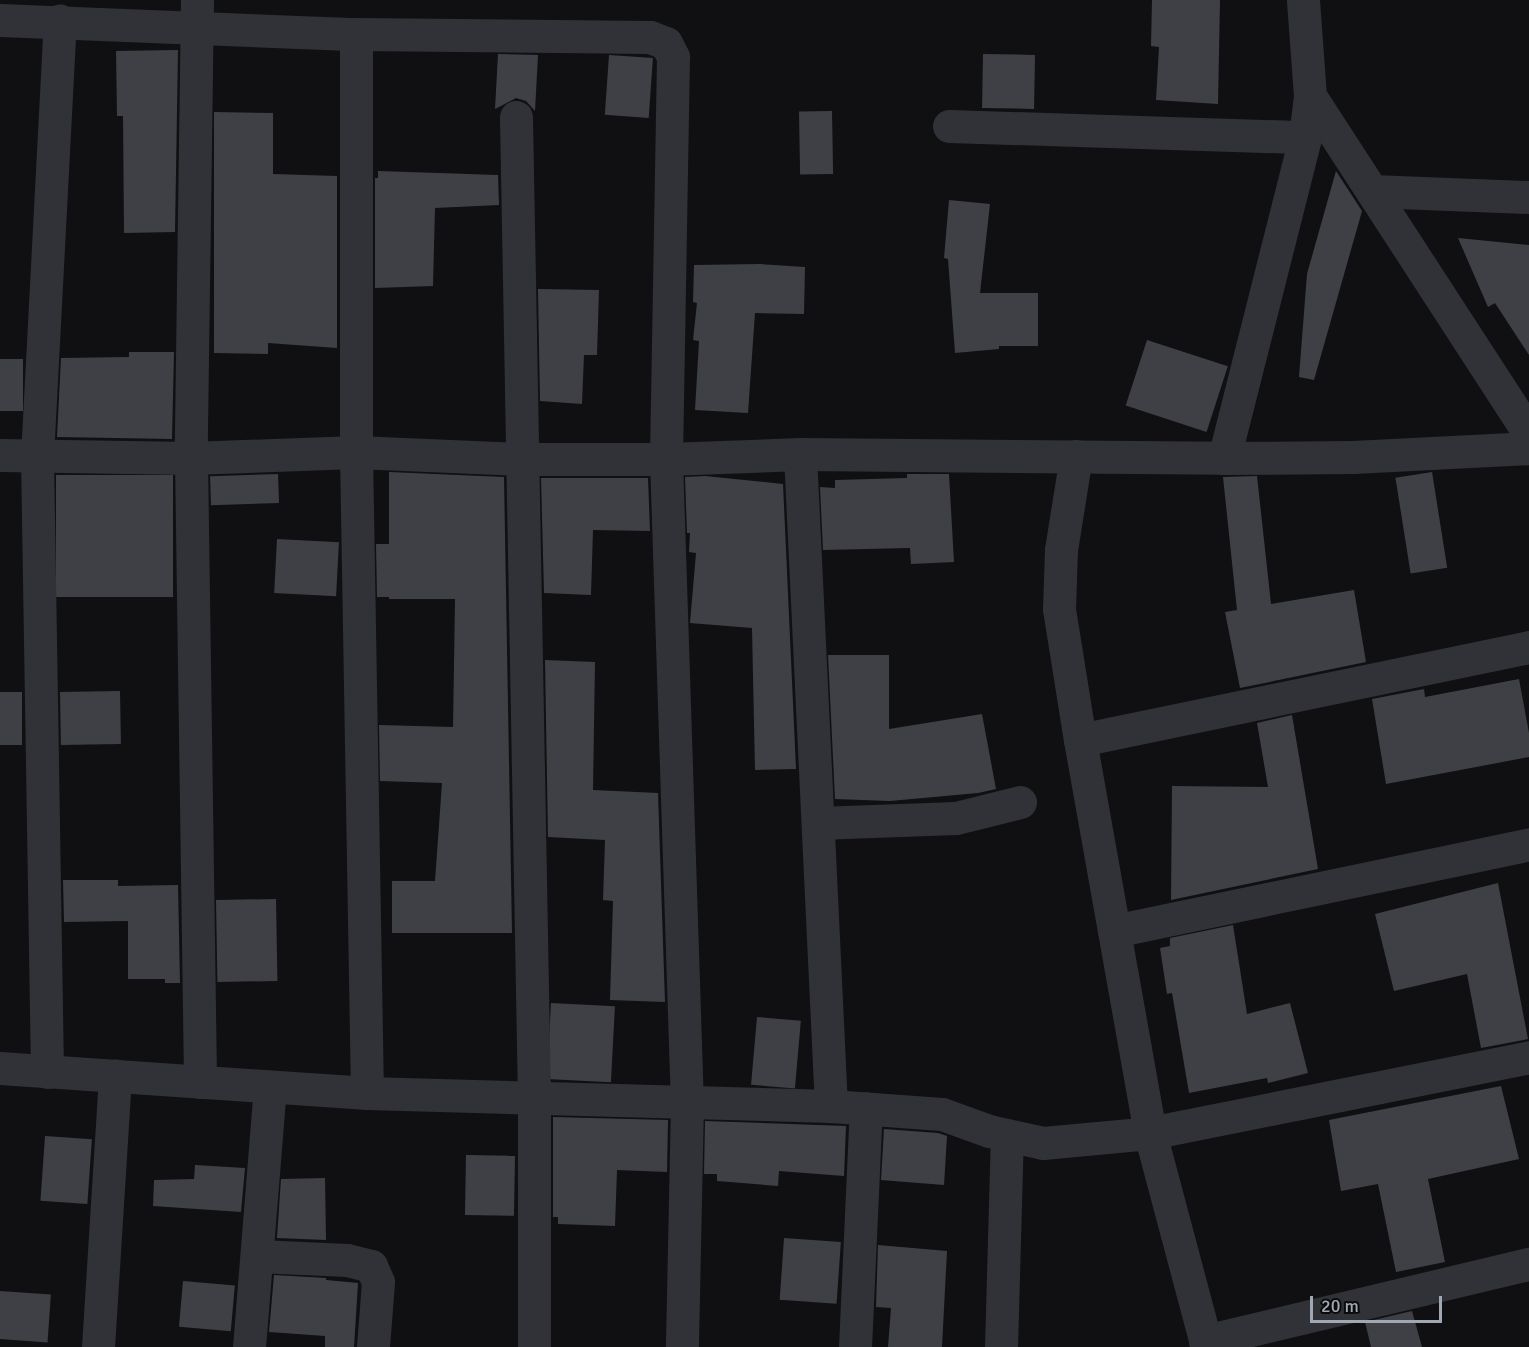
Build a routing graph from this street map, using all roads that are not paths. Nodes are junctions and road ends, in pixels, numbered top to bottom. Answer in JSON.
{"nodes":[{"id":1,"x":1303,"y":0,"type":"edge"},
{"id":2,"x":198,"y":14,"type":"edge"},
{"id":3,"x":0,"y":20,"type":"edge"},
{"id":4,"x":60,"y":21,"type":"junction"},
{"id":5,"x":356,"y":34,"type":"junction"},
{"id":6,"x":1310,"y":96,"type":"junction"},
{"id":7,"x":516,"y":117,"type":"dead end"},
{"id":8,"x":949,"y":126,"type":"dead end"},
{"id":9,"x":1305,"y":136,"type":"junction"},
{"id":10,"x":1372,"y":191,"type":"junction"},
{"id":11,"x":1529,"y":197,"type":"edge"},
{"id":12,"x":1529,"y":433,"type":"edge"},
{"id":13,"x":1529,"y":448,"type":"edge"},
{"id":14,"x":356,"y":452,"type":"junction"},
{"id":15,"x":800,"y":454,"type":"junction"},
{"id":16,"x":0,"y":456,"type":"edge"},
{"id":17,"x":1076,"y":456,"type":"junction"},
{"id":18,"x":37,"y":457,"type":"junction"},
{"id":19,"x":191,"y":458,"type":"junction"},
{"id":20,"x":1224,"y":458,"type":"junction"},
{"id":21,"x":521,"y":459,"type":"junction"},
{"id":22,"x":666,"y":459,"type":"junction"},
{"id":23,"x":1529,"y":647,"type":"edge"},
{"id":24,"x":1080,"y":740,"type":"junction"},
{"id":25,"x":1020,"y":802,"type":"dead end"},
{"id":26,"x":818,"y":823,"type":"junction"},
{"id":27,"x":1529,"y":844,"type":"edge"},
{"id":28,"x":1114,"y":931,"type":"junction"},
{"id":29,"x":1529,"y":1057,"type":"edge"},
{"id":30,"x":0,"y":1068,"type":"edge"},
{"id":31,"x":47,"y":1072,"type":"junction"},
{"id":32,"x":115,"y":1076,"type":"junction"},
{"id":33,"x":200,"y":1082,"type":"junction"},
{"id":34,"x":270,"y":1086,"type":"junction"},
{"id":35,"x":367,"y":1092,"type":"junction"},
{"id":36,"x":534,"y":1096,"type":"junction"},
{"id":37,"x":687,"y":1104,"type":"junction"},
{"id":38,"x":831,"y":1106,"type":"junction"},
{"id":39,"x":866,"y":1108,"type":"junction"},
{"id":40,"x":1150,"y":1132,"type":"junction"},
{"id":41,"x":1007,"y":1135,"type":"junction"},
{"id":42,"x":258,"y":1256,"type":"junction"},
{"id":43,"x":1529,"y":1264,"type":"edge"},
{"id":44,"x":1206,"y":1344,"type":"edge"},
{"id":45,"x":98,"y":1347,"type":"edge"},
{"id":46,"x":249,"y":1347,"type":"edge"},
{"id":47,"x":373,"y":1347,"type":"edge"},
{"id":48,"x":534,"y":1347,"type":"edge"},
{"id":49,"x":682,"y":1347,"type":"edge"},
{"id":50,"x":855,"y":1347,"type":"edge"},
{"id":51,"x":1001,"y":1347,"type":"edge"}],
"edges":[{"from":1,"to":6,"type":"street"},
{"from":2,"to":4,"type":"street"},
{"from":2,"to":5,"type":"street"},
{"from":2,"to":19,"type":"street"},
{"from":3,"to":4,"type":"street"},
{"from":4,"to":18,"type":"street"},
{"from":5,"to":14,"type":"street"},
{"from":5,"to":22,"type":"street"},
{"from":6,"to":9,"type":"street"},
{"from":6,"to":10,"type":"street"},
{"from":7,"to":21,"type":"street"},
{"from":8,"to":9,"type":"street"},
{"from":9,"to":20,"type":"street"},
{"from":10,"to":11,"type":"street"},
{"from":10,"to":12,"type":"street"},
{"from":13,"to":20,"type":"street"},
{"from":14,"to":19,"type":"street"},
{"from":14,"to":21,"type":"street"},
{"from":14,"to":35,"type":"street"},
{"from":15,"to":17,"type":"street"},
{"from":15,"to":22,"type":"street"},
{"from":15,"to":26,"type":"street"},
{"from":16,"to":18,"type":"street"},
{"from":17,"to":20,"type":"street"},
{"from":17,"to":24,"type":"street"},
{"from":18,"to":19,"type":"street"},
{"from":18,"to":31,"type":"street"},
{"from":19,"to":33,"type":"street"},
{"from":21,"to":22,"type":"street"},
{"from":21,"to":36,"type":"street"},
{"from":22,"to":37,"type":"street"},
{"from":23,"to":24,"type":"street"},
{"from":24,"to":28,"type":"street"},
{"from":25,"to":26,"type":"street"},
{"from":26,"to":38,"type":"street"},
{"from":27,"to":28,"type":"street"},
{"from":28,"to":40,"type":"street"},
{"from":29,"to":40,"type":"street"},
{"from":30,"to":31,"type":"street"},
{"from":31,"to":32,"type":"street"},
{"from":32,"to":33,"type":"street"},
{"from":32,"to":45,"type":"street"},
{"from":33,"to":34,"type":"street"},
{"from":34,"to":35,"type":"street"},
{"from":34,"to":42,"type":"street"},
{"from":35,"to":36,"type":"street"},
{"from":36,"to":37,"type":"street"},
{"from":36,"to":48,"type":"street"},
{"from":37,"to":38,"type":"street"},
{"from":37,"to":49,"type":"street"},
{"from":38,"to":39,"type":"street"},
{"from":39,"to":41,"type":"street"},
{"from":39,"to":50,"type":"street"},
{"from":40,"to":41,"type":"street"},
{"from":40,"to":44,"type":"street"},
{"from":41,"to":51,"type":"street"},
{"from":42,"to":46,"type":"street"},
{"from":42,"to":47,"type":"street"},
{"from":43,"to":44,"type":"street"}]}
